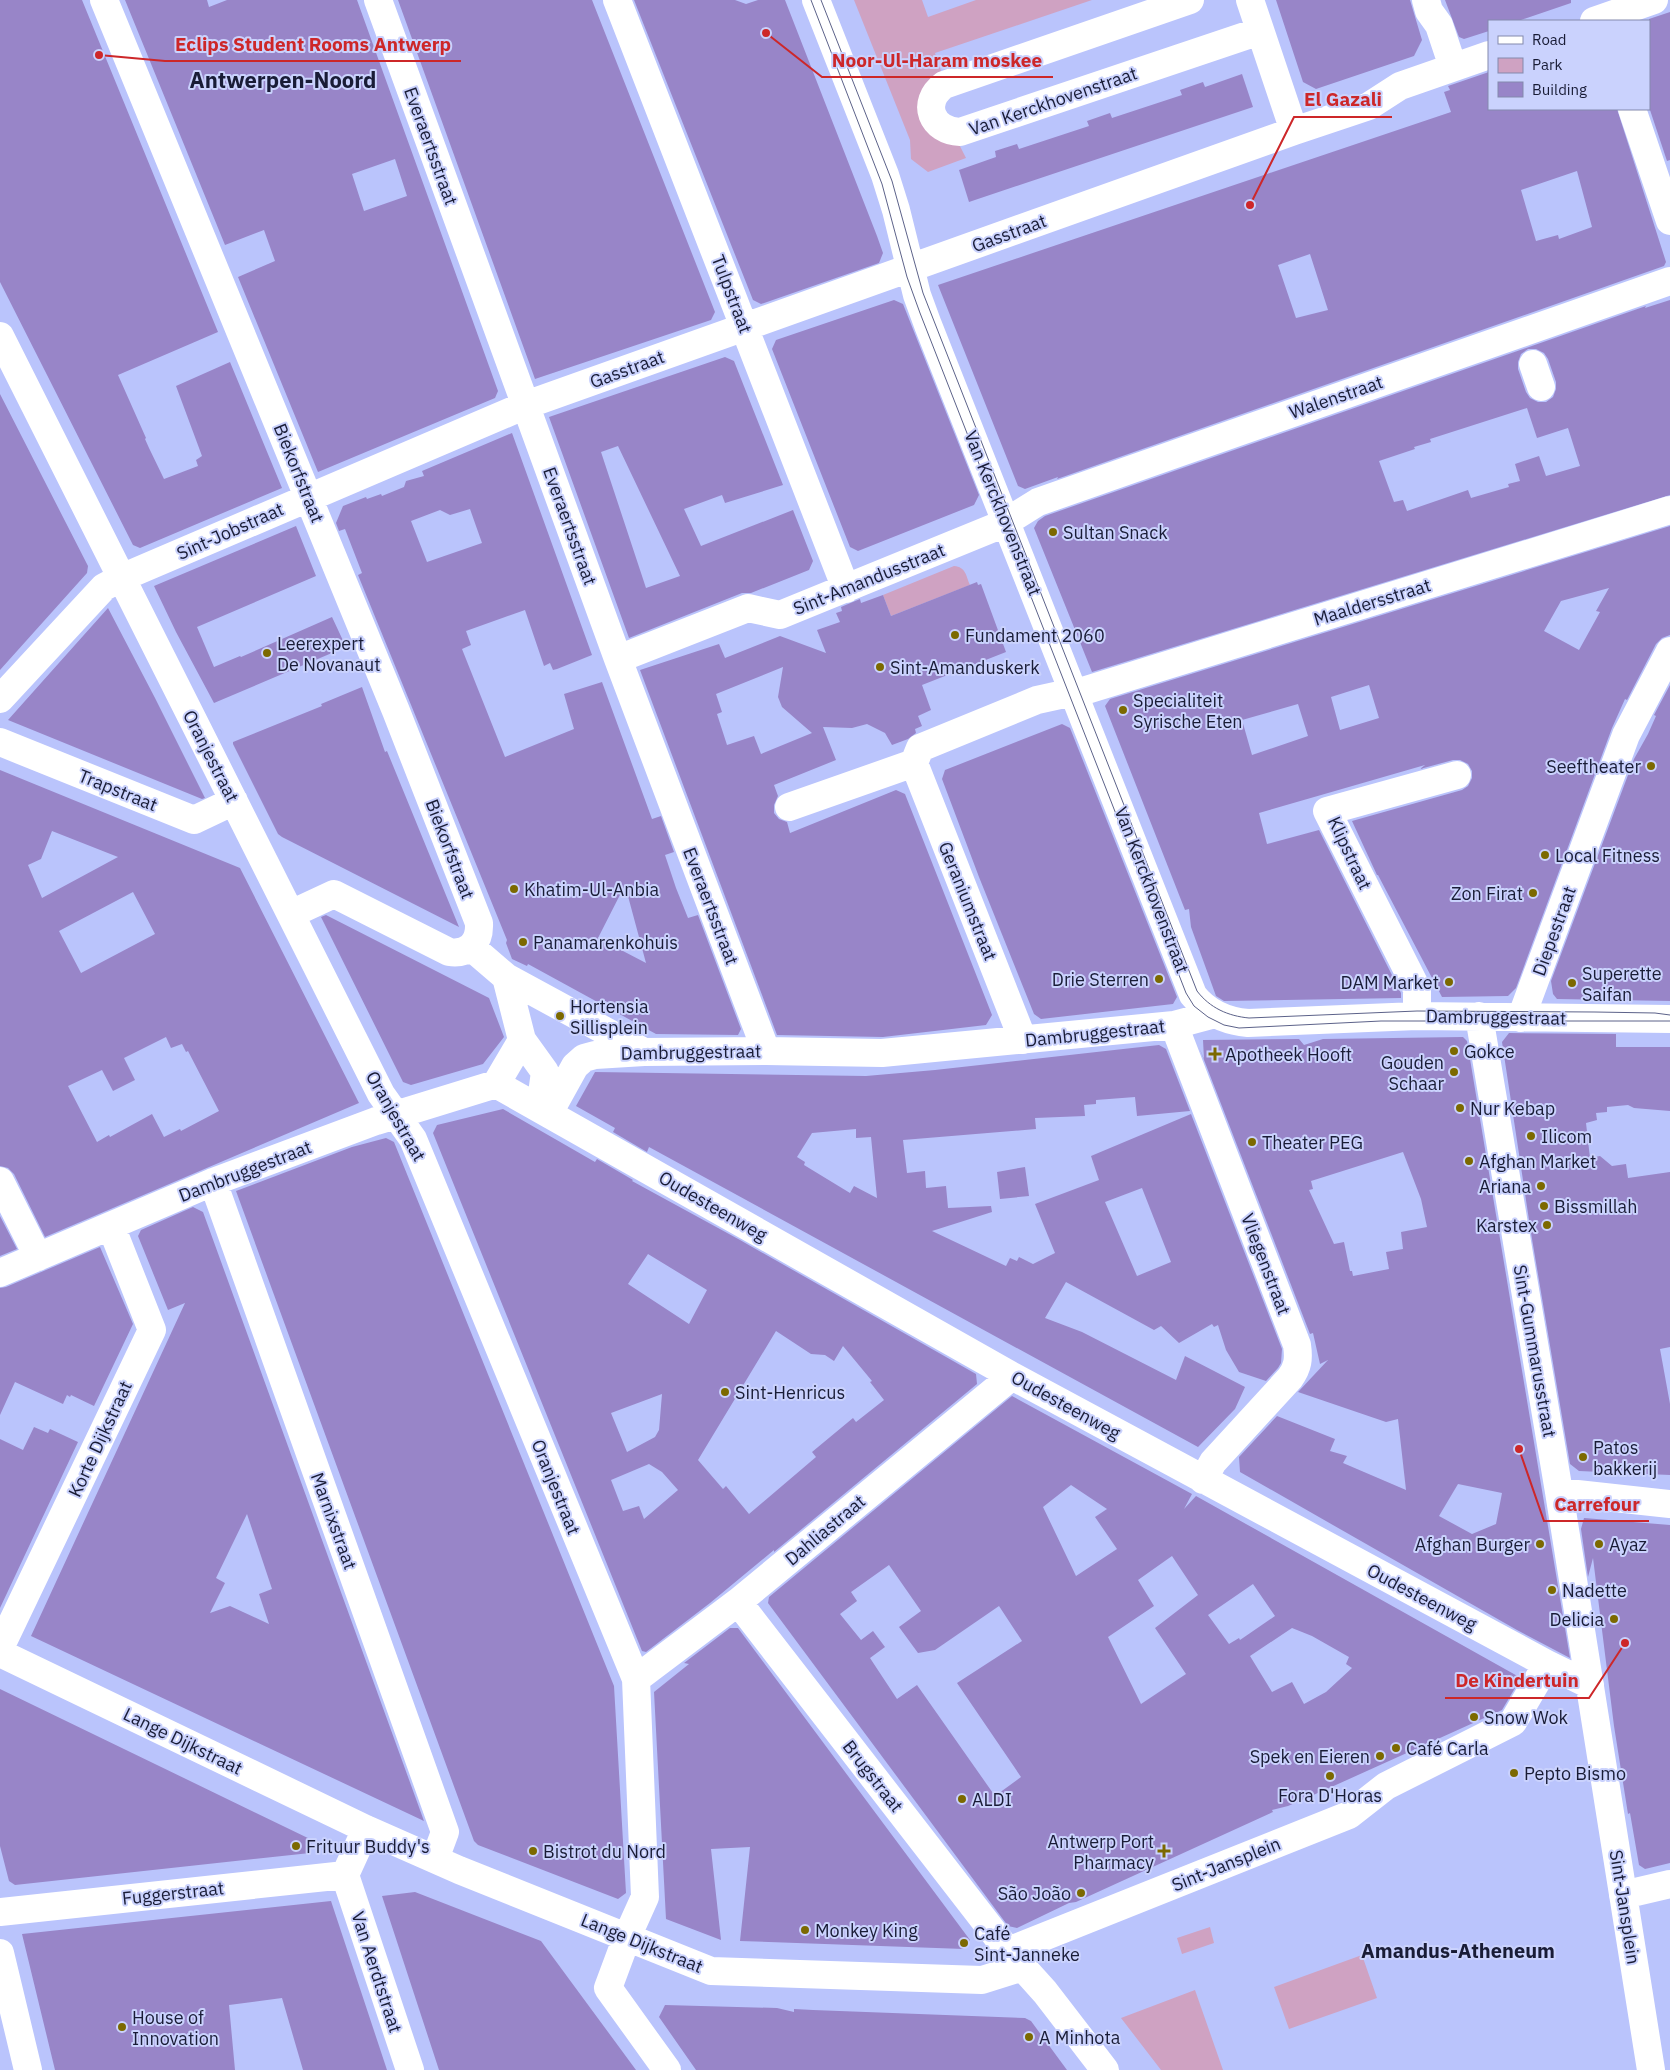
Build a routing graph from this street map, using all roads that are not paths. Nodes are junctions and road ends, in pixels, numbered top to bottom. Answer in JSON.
{"nodes":[{"id":1,"x":104,"y":0,"type":"edge"},
{"id":2,"x":378,"y":0,"type":"edge"},
{"id":3,"x":617,"y":0,"type":"edge"},
{"id":4,"x":816,"y":0,"type":"edge"},
{"id":5,"x":1190,"y":0,"type":"edge"},
{"id":6,"x":1250,"y":0,"type":"edge"},
{"id":7,"x":1426,"y":0,"type":"edge"},
{"id":8,"x":1654,"y":0,"type":"edge"},
{"id":9,"x":1600,"y":20,"type":"edge"},
{"id":10,"x":1260,"y":31,"type":"junction"},
{"id":11,"x":1488,"y":55,"type":"edge"},
{"id":12,"x":1453,"y":67,"type":"junction"},
{"id":13,"x":1632,"y":110,"type":"edge"},
{"id":14,"x":1294,"y":131,"type":"junction"},
{"id":15,"x":1670,"y":221,"type":"edge"},
{"id":16,"x":910,"y":268,"type":"junction"},
{"id":17,"x":1670,"y":281,"type":"edge"},
{"id":18,"x":745,"y":327,"type":"junction"},
{"id":19,"x":0,"y":336,"type":"edge"},
{"id":20,"x":526,"y":405,"type":"junction"},
{"id":21,"x":309,"y":497,"type":"junction"},
{"id":22,"x":1670,"y":510,"type":"edge"},
{"id":23,"x":1006,"y":522,"type":"junction"},
{"id":24,"x":121,"y":578,"type":"junction"},
{"id":25,"x":846,"y":589,"type":"junction"},
{"id":26,"x":1670,"y":651,"type":"edge"},
{"id":27,"x":618,"y":659,"type":"junction"},
{"id":28,"x":1074,"y":692,"type":"junction"},
{"id":29,"x":0,"y":699,"type":"edge"},
{"id":30,"x":0,"y":742,"type":"edge"},
{"id":31,"x":914,"y":762,"type":"junction"},
{"id":32,"x":1457,"y":775,"type":"dead end"},
{"id":33,"x":234,"y":800,"type":"junction"},
{"id":34,"x":789,"y":808,"type":"dead end"},
{"id":35,"x":291,"y":914,"type":"junction"},
{"id":36,"x":472,"y":947,"type":"junction"},
{"id":37,"x":506,"y":977,"type":"junction"},
{"id":38,"x":1215,"y":1014,"type":"junction"},
{"id":39,"x":1417,"y":1016,"type":"junction"},
{"id":40,"x":1479,"y":1016,"type":"junction"},
{"id":41,"x":1521,"y":1018,"type":"junction"},
{"id":42,"x":1670,"y":1019,"type":"edge"},
{"id":43,"x":1174,"y":1025,"type":"junction"},
{"id":44,"x":522,"y":1040,"type":"junction"},
{"id":45,"x":1023,"y":1040,"type":"junction"},
{"id":46,"x":766,"y":1051,"type":"junction"},
{"id":47,"x":644,"y":1052,"type":"junction"},
{"id":48,"x":496,"y":1084,"type":"junction"},
{"id":49,"x":548,"y":1113,"type":"junction"},
{"id":50,"x":396,"y":1114,"type":"junction"},
{"id":51,"x":0,"y":1180,"type":"edge"},
{"id":52,"x":213,"y":1182,"type":"junction"},
{"id":53,"x":111,"y":1226,"type":"junction"},
{"id":54,"x":38,"y":1257,"type":"junction"},
{"id":55,"x":0,"y":1273,"type":"edge"},
{"id":56,"x":1012,"y":1376,"type":"junction"},
{"id":57,"x":1203,"y":1480,"type":"junction"},
{"id":58,"x":1559,"y":1492,"type":"junction"},
{"id":59,"x":1670,"y":1504,"type":"edge"},
{"id":60,"x":738,"y":1602,"type":"junction"},
{"id":61,"x":0,"y":1648,"type":"edge"},
{"id":62,"x":0,"y":1652,"type":"edge"},
{"id":63,"x":1547,"y":1664,"type":"junction"},
{"id":64,"x":636,"y":1680,"type":"junction"},
{"id":65,"x":1590,"y":1685,"type":"junction"},
{"id":66,"x":366,"y":1829,"type":"junction"},
{"id":67,"x":435,"y":1859,"type":"junction"},
{"id":68,"x":345,"y":1875,"type":"junction"},
{"id":69,"x":1670,"y":1884,"type":"edge"},
{"id":70,"x":1623,"y":1894,"type":"junction"},
{"id":71,"x":0,"y":1912,"type":"edge"},
{"id":72,"x":627,"y":1937,"type":"junction"},
{"id":73,"x":0,"y":1953,"type":"edge"},
{"id":74,"x":1015,"y":1959,"type":"junction"},
{"id":75,"x":28,"y":2070,"type":"edge"},
{"id":76,"x":410,"y":2070,"type":"edge"},
{"id":77,"x":667,"y":2070,"type":"edge"},
{"id":78,"x":1105,"y":2070,"type":"edge"},
{"id":79,"x":1651,"y":2070,"type":"edge"}],
"edges":[{"from":1,"to":21,"type":"street","name":"Biekorfstraat"},
{"from":2,"to":20,"type":"street","name":"Everaertsstraat"},
{"from":3,"to":18,"type":"street","name":"Tulpstraat"},
{"from":4,"to":16,"type":"street","name":"Van Kerckhovenstraat"},
{"from":5,"to":10,"type":"street","name":"Van Kerckhovenstraat"},
{"from":6,"to":10,"type":"street"},
{"from":7,"to":12,"type":"street"},
{"from":8,"to":9,"type":"street"},
{"from":10,"to":14,"type":"street"},
{"from":11,"to":12,"type":"street","name":"Gasstraat"},
{"from":12,"to":14,"type":"street","name":"Gasstraat"},
{"from":13,"to":15,"type":"street"},
{"from":14,"to":16,"type":"street","name":"Gasstraat"},
{"from":16,"to":18,"type":"street","name":"Gasstraat"},
{"from":16,"to":23,"type":"street","name":"Van Kerckhovenstraat"},
{"from":17,"to":23,"type":"street","name":"Walenstraat"},
{"from":18,"to":20,"type":"street","name":"Gasstraat"},
{"from":18,"to":25,"type":"street","name":"Tulpstraat"},
{"from":19,"to":24,"type":"street","name":"Oranjestraat"},
{"from":20,"to":21,"type":"street","name":"Sint-Jobstraat"},
{"from":20,"to":27,"type":"street","name":"Everaertsstraat"},
{"from":21,"to":24,"type":"street","name":"Sint-Jobstraat"},
{"from":21,"to":36,"type":"street","name":"Biekorfstraat"},
{"from":22,"to":28,"type":"street","name":"Maaldersstraat"},
{"from":23,"to":25,"type":"street","name":"Sint-Amandusstraat"},
{"from":23,"to":28,"type":"street","name":"Van Kerckhovenstraat"},
{"from":24,"to":29,"type":"street","name":"Sint-Jobstraat"},
{"from":24,"to":33,"type":"street","name":"Oranjestraat"},
{"from":25,"to":27,"type":"street","name":"Sint-Amandusstraat"},
{"from":26,"to":41,"type":"street","name":"Diepestraat"},
{"from":27,"to":46,"type":"street","name":"Everaertsstraat"},
{"from":28,"to":31,"type":"street","name":"Maaldersstraat"},
{"from":28,"to":38,"type":"street","name":"Van Kerckhovenstraat"},
{"from":30,"to":33,"type":"street","name":"Trapstraat"},
{"from":31,"to":34,"type":"street"},
{"from":31,"to":45,"type":"street","name":"Geraniumstraat"},
{"from":32,"to":39,"type":"street","name":"Klipstraat"},
{"from":33,"to":35,"type":"street","name":"Oranjestraat"},
{"from":35,"to":36,"type":"street"},
{"from":35,"to":50,"type":"street","name":"Oranjestraat"},
{"from":36,"to":37,"type":"street"},
{"from":37,"to":44,"type":"street"},
{"from":37,"to":47,"type":"street"},
{"from":38,"to":39,"type":"street","name":"Dambruggestraat"},
{"from":38,"to":43,"type":"street","name":"Dambruggestraat"},
{"from":39,"to":40,"type":"street","name":"Dambruggestraat"},
{"from":40,"to":41,"type":"street","name":"Dambruggestraat"},
{"from":40,"to":58,"type":"street","name":"Sint-Gummarusstraat"},
{"from":41,"to":42,"type":"street","name":"Dambruggestraat"},
{"from":43,"to":45,"type":"street","name":"Dambruggestraat"},
{"from":43,"to":57,"type":"street","name":"Vliegenstraat"},
{"from":44,"to":48,"type":"street"},
{"from":44,"to":49,"type":"street"},
{"from":45,"to":46,"type":"street","name":"Dambruggestraat"},
{"from":46,"to":47,"type":"street","name":"Dambruggestraat"},
{"from":47,"to":49,"type":"street","name":"Dambruggestraat"},
{"from":48,"to":49,"type":"street"},
{"from":48,"to":50,"type":"street","name":"Dambruggestraat"},
{"from":49,"to":56,"type":"street","name":"Oudesteenweg"},
{"from":50,"to":52,"type":"street","name":"Dambruggestraat"},
{"from":50,"to":64,"type":"street","name":"Oranjestraat"},
{"from":51,"to":54,"type":"street"},
{"from":52,"to":53,"type":"street","name":"Dambruggestraat"},
{"from":52,"to":67,"type":"street","name":"Marnixstraat"},
{"from":53,"to":54,"type":"street","name":"Dambruggestraat"},
{"from":53,"to":61,"type":"street","name":"Korte Dijkstraat"},
{"from":54,"to":55,"type":"street","name":"Dambruggestraat"},
{"from":56,"to":57,"type":"street","name":"Oudesteenweg"},
{"from":56,"to":60,"type":"street","name":"Dahliastraat"},
{"from":57,"to":63,"type":"street","name":"Oudesteenweg"},
{"from":58,"to":59,"type":"street"},
{"from":58,"to":65,"type":"street","name":"Sint-Gummarusstraat"},
{"from":60,"to":64,"type":"street","name":"Dahliastraat"},
{"from":60,"to":74,"type":"street","name":"Brugstraat"},
{"from":62,"to":66,"type":"street","name":"Lange Dijkstraat"},
{"from":63,"to":65,"type":"street","name":"Oudesteenweg"},
{"from":63,"to":74,"type":"street","name":"Sint-Jansplein"},
{"from":64,"to":72,"type":"street","name":"Oranjestraat"},
{"from":65,"to":70,"type":"street","name":"Sint-Jansplein"},
{"from":66,"to":67,"type":"street","name":"Lange Dijkstraat"},
{"from":66,"to":68,"type":"street"},
{"from":67,"to":72,"type":"street","name":"Lange Dijkstraat"},
{"from":68,"to":71,"type":"street","name":"Fuggerstraat"},
{"from":68,"to":76,"type":"street","name":"Van Aerdtstraat"},
{"from":69,"to":70,"type":"street"},
{"from":70,"to":79,"type":"street","name":"Sint-Jansplein"},
{"from":72,"to":74,"type":"street","name":"Lange Dijkstraat"},
{"from":72,"to":77,"type":"street","name":"Oranjestraat"},
{"from":73,"to":75,"type":"street"},
{"from":74,"to":78,"type":"street"}]}
